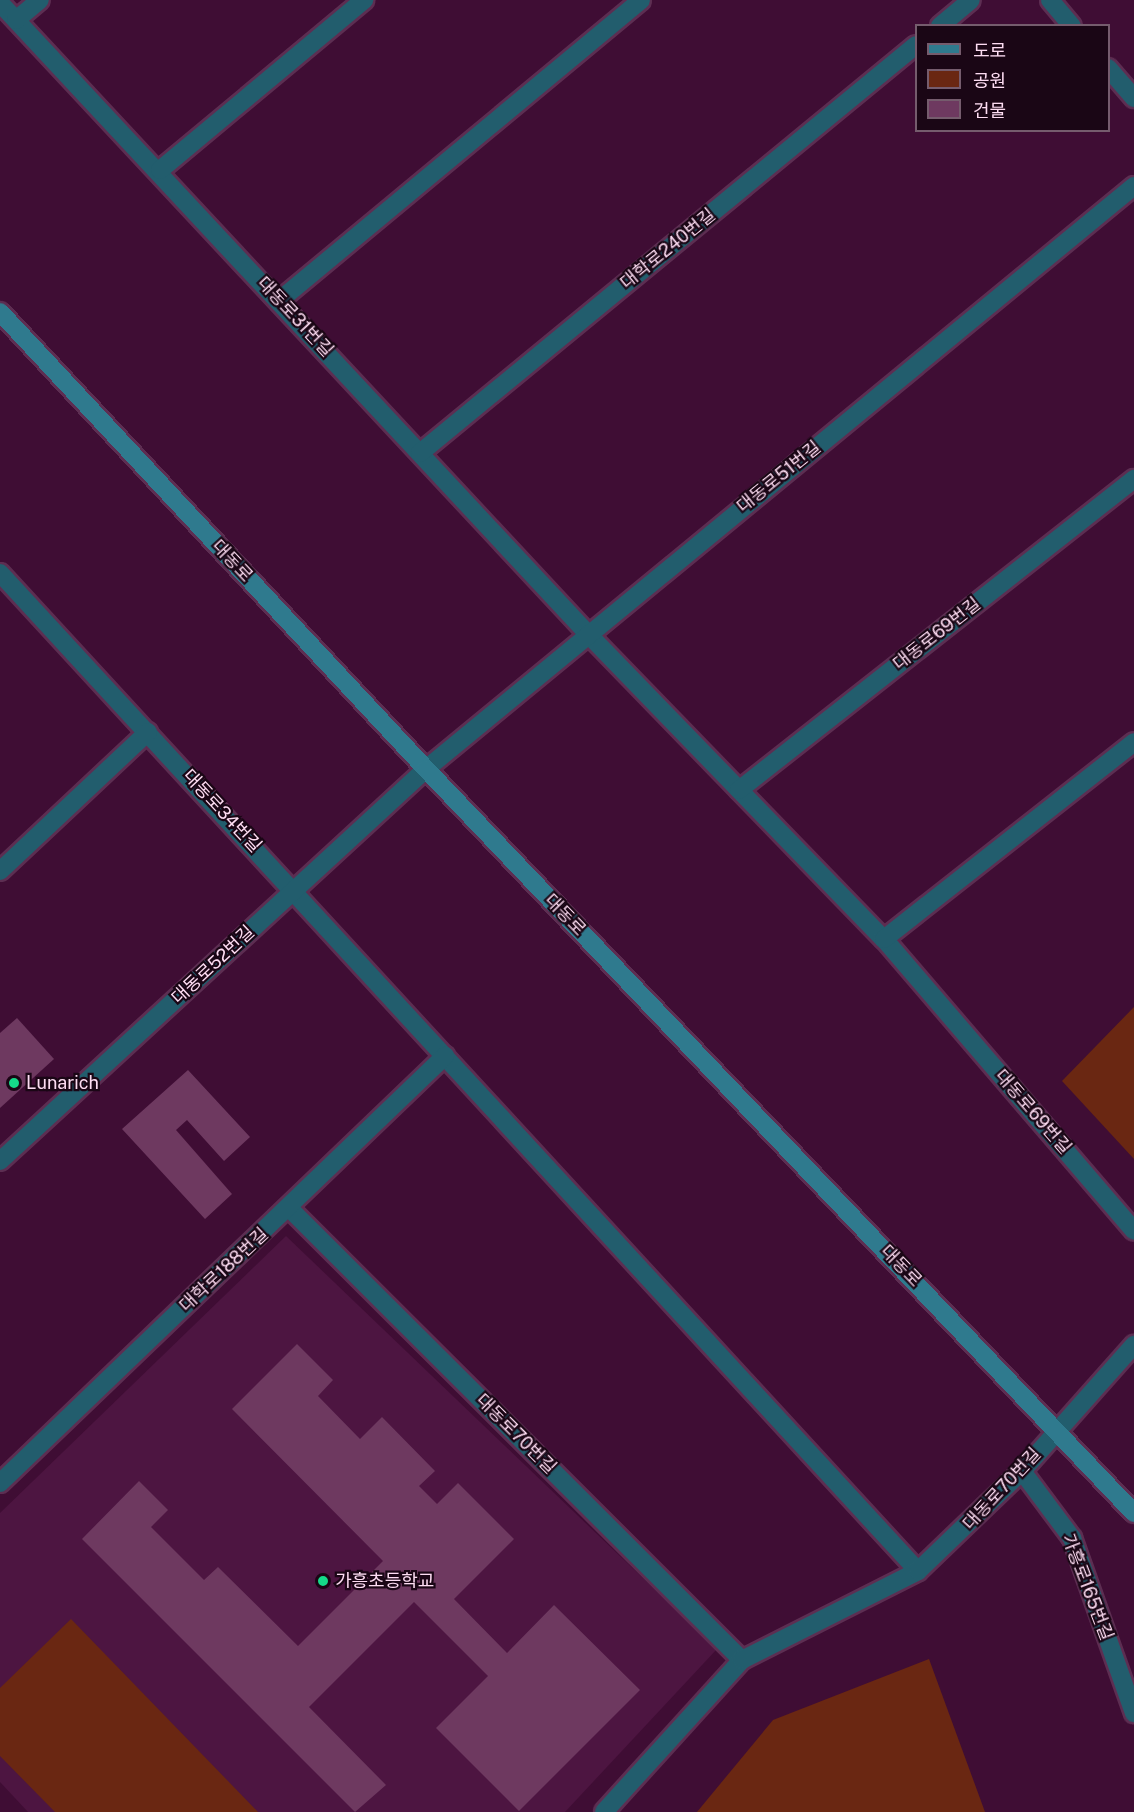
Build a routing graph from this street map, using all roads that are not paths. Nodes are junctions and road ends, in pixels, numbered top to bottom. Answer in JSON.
{"nodes":[{"id":1,"x":40,"y":0,"type":"edge"},
{"id":2,"x":364,"y":0,"type":"edge"},
{"id":3,"x":641,"y":0,"type":"edge"},
{"id":4,"x":971,"y":0,"type":"edge"},
{"id":5,"x":1050,"y":0,"type":"edge"},
{"id":6,"x":0,"y":3,"type":"edge"},
{"id":7,"x":16,"y":20,"type":"junction"},
{"id":8,"x":942,"y":24,"type":"edge"},
{"id":9,"x":1070,"y":24,"type":"edge"},
{"id":10,"x":915,"y":46,"type":"edge"},
{"id":11,"x":1110,"y":70,"type":"edge"},
{"id":12,"x":1134,"y":98,"type":"edge"},
{"id":13,"x":160,"y":170,"type":"junction"},
{"id":14,"x":1134,"y":186,"type":"edge"},
{"id":15,"x":280,"y":300,"type":"junction"},
{"id":16,"x":0,"y":312,"type":"edge"},
{"id":17,"x":420,"y":453,"type":"junction"},
{"id":18,"x":1134,"y":479,"type":"edge"},
{"id":19,"x":2,"y":580,"type":"edge"},
{"id":20,"x":588,"y":634,"type":"junction"},
{"id":21,"x":148,"y":732,"type":"junction"},
{"id":22,"x":1134,"y":742,"type":"edge"},
{"id":23,"x":426,"y":769,"type":"junction"},
{"id":24,"x":739,"y":790,"type":"junction"},
{"id":25,"x":0,"y":872,"type":"edge"},
{"id":26,"x":295,"y":890,"type":"junction"},
{"id":27,"x":884,"y":939,"type":"junction"},
{"id":28,"x":445,"y":1056,"type":"junction"},
{"id":29,"x":0,"y":1161,"type":"edge"},
{"id":30,"x":289,"y":1208,"type":"junction"},
{"id":31,"x":1134,"y":1231,"type":"edge"},
{"id":32,"x":1134,"y":1345,"type":"edge"},
{"id":33,"x":1058,"y":1429,"type":"junction"},
{"id":34,"x":1022,"y":1471,"type":"junction"},
{"id":35,"x":0,"y":1482,"type":"edge"},
{"id":36,"x":1134,"y":1513,"type":"edge"},
{"id":37,"x":918,"y":1571,"type":"junction"},
{"id":38,"x":742,"y":1660,"type":"junction"},
{"id":39,"x":1134,"y":1713,"type":"edge"},
{"id":40,"x":604,"y":1812,"type":"edge"}],
"edges":[{"from":1,"to":7,"type":"street"},
{"from":2,"to":13,"type":"street"},
{"from":3,"to":15,"type":"street"},
{"from":4,"to":8,"type":"street"},
{"from":5,"to":9,"type":"street"},
{"from":6,"to":7,"type":"street","name":"대동로31번길"},
{"from":7,"to":13,"type":"street","name":"대동로31번길"},
{"from":10,"to":17,"type":"street","name":"대학로240번길"},
{"from":11,"to":12,"type":"street"},
{"from":13,"to":15,"type":"street","name":"대동로31번길"},
{"from":14,"to":20,"type":"street","name":"대동로51번길"},
{"from":15,"to":17,"type":"street","name":"대동로31번길"},
{"from":16,"to":23,"type":"main road","name":"대동로"},
{"from":17,"to":20,"type":"street","name":"대동로31번길"},
{"from":18,"to":24,"type":"street","name":"대동로69번길"},
{"from":19,"to":21,"type":"street","name":"대동로34번길"},
{"from":20,"to":23,"type":"street","name":"대동로51번길"},
{"from":20,"to":24,"type":"street","name":"대동로69번길"},
{"from":21,"to":25,"type":"street"},
{"from":21,"to":26,"type":"street","name":"대동로34번길"},
{"from":22,"to":27,"type":"street"},
{"from":23,"to":26,"type":"street","name":"대동로52번길"},
{"from":23,"to":33,"type":"main road","name":"대동로"},
{"from":24,"to":27,"type":"street","name":"대동로69번길"},
{"from":26,"to":28,"type":"street","name":"대동로34번길"},
{"from":26,"to":29,"type":"street","name":"대동로52번길"},
{"from":27,"to":31,"type":"street","name":"대동로69번길"},
{"from":28,"to":30,"type":"street","name":"대학로188번길"},
{"from":28,"to":37,"type":"street","name":"대동로34번길"},
{"from":30,"to":35,"type":"street","name":"대학로188번길"},
{"from":30,"to":38,"type":"street","name":"대동로70번길"},
{"from":32,"to":33,"type":"street"},
{"from":33,"to":34,"type":"street","name":"대동로70번길"},
{"from":33,"to":36,"type":"main road","name":"대동로"},
{"from":34,"to":37,"type":"street","name":"대동로70번길"},
{"from":34,"to":39,"type":"street","name":"가흥로165번길"},
{"from":37,"to":38,"type":"street","name":"대동로70번길"},
{"from":38,"to":40,"type":"street"}]}
